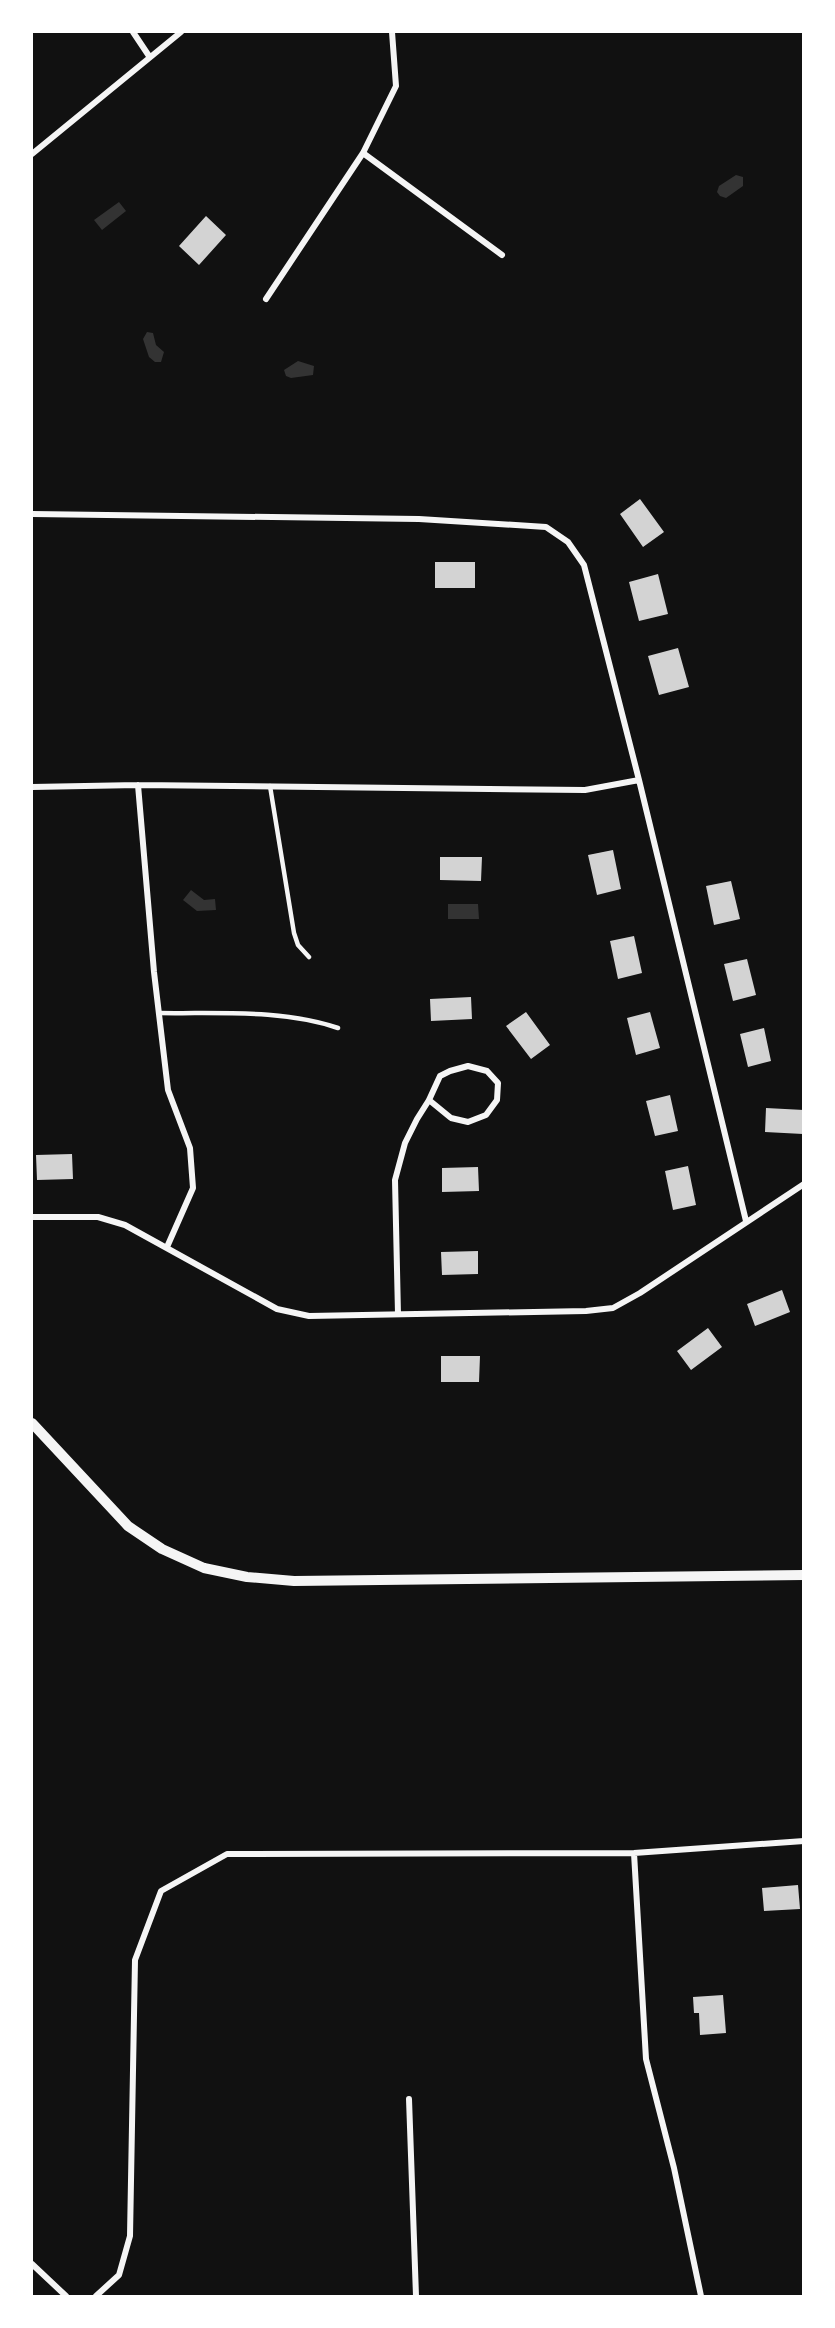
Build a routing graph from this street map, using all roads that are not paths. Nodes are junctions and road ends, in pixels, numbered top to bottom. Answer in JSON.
{"nodes":[{"id":1,"x":133,"y":32,"type":"edge"},
{"id":2,"x":181,"y":32,"type":"edge"},
{"id":3,"x":392,"y":32,"type":"edge"},
{"id":4,"x":149,"y":56,"type":"junction"},
{"id":5,"x":363,"y":153,"type":"junction"},
{"id":6,"x":32,"y":154,"type":"edge"},
{"id":7,"x":502,"y":255,"type":"dead end"},
{"id":8,"x":266,"y":299,"type":"dead end"},
{"id":9,"x":32,"y":514,"type":"edge"},
{"id":10,"x":639,"y":780,"type":"junction"},
{"id":11,"x":138,"y":785,"type":"junction"},
{"id":12,"x":270,"y":786,"type":"junction"},
{"id":13,"x":32,"y":787,"type":"edge"},
{"id":14,"x":309,"y":957,"type":"dead end"},
{"id":15,"x":159,"y":1013,"type":"junction"},
{"id":16,"x":338,"y":1028,"type":"dead end"},
{"id":17,"x":429,"y":1100,"type":"junction"},
{"id":18,"x":804,"y":1184,"type":"edge"},
{"id":19,"x":32,"y":1216,"type":"edge"},
{"id":20,"x":746,"y":1221,"type":"junction"},
{"id":21,"x":167,"y":1247,"type":"junction"},
{"id":22,"x":398,"y":1314,"type":"junction"},
{"id":23,"x":32,"y":1423,"type":"edge"},
{"id":24,"x":804,"y":1575,"type":"edge"},
{"id":25,"x":804,"y":1841,"type":"edge"},
{"id":26,"x":634,"y":1853,"type":"junction"},
{"id":27,"x":409,"y":2099,"type":"dead end"},
{"id":28,"x":32,"y":2264,"type":"edge"},
{"id":29,"x":66,"y":2296,"type":"edge"},
{"id":30,"x":96,"y":2296,"type":"edge"},
{"id":31,"x":416,"y":2296,"type":"edge"},
{"id":32,"x":701,"y":2296,"type":"edge"}],
"edges":[{"from":1,"to":4,"type":"street"},
{"from":2,"to":4,"type":"street"},
{"from":3,"to":5,"type":"street"},
{"from":4,"to":6,"type":"street"},
{"from":5,"to":7,"type":"street"},
{"from":5,"to":8,"type":"street"},
{"from":9,"to":10,"type":"street"},
{"from":10,"to":12,"type":"street"},
{"from":10,"to":20,"type":"street"},
{"from":11,"to":12,"type":"street"},
{"from":11,"to":13,"type":"street"},
{"from":11,"to":15,"type":"street"},
{"from":12,"to":14,"type":"lane"},
{"from":15,"to":16,"type":"lane"},
{"from":15,"to":21,"type":"street"},
{"from":17,"to":17,"type":"street"},
{"from":17,"to":22,"type":"street"},
{"from":18,"to":20,"type":"street"},
{"from":19,"to":21,"type":"street"},
{"from":20,"to":22,"type":"street"},
{"from":21,"to":22,"type":"street"},
{"from":23,"to":24,"type":"street"},
{"from":25,"to":26,"type":"street"},
{"from":26,"to":30,"type":"street"},
{"from":26,"to":32,"type":"street"},
{"from":27,"to":31,"type":"street"},
{"from":28,"to":29,"type":"street"}]}
